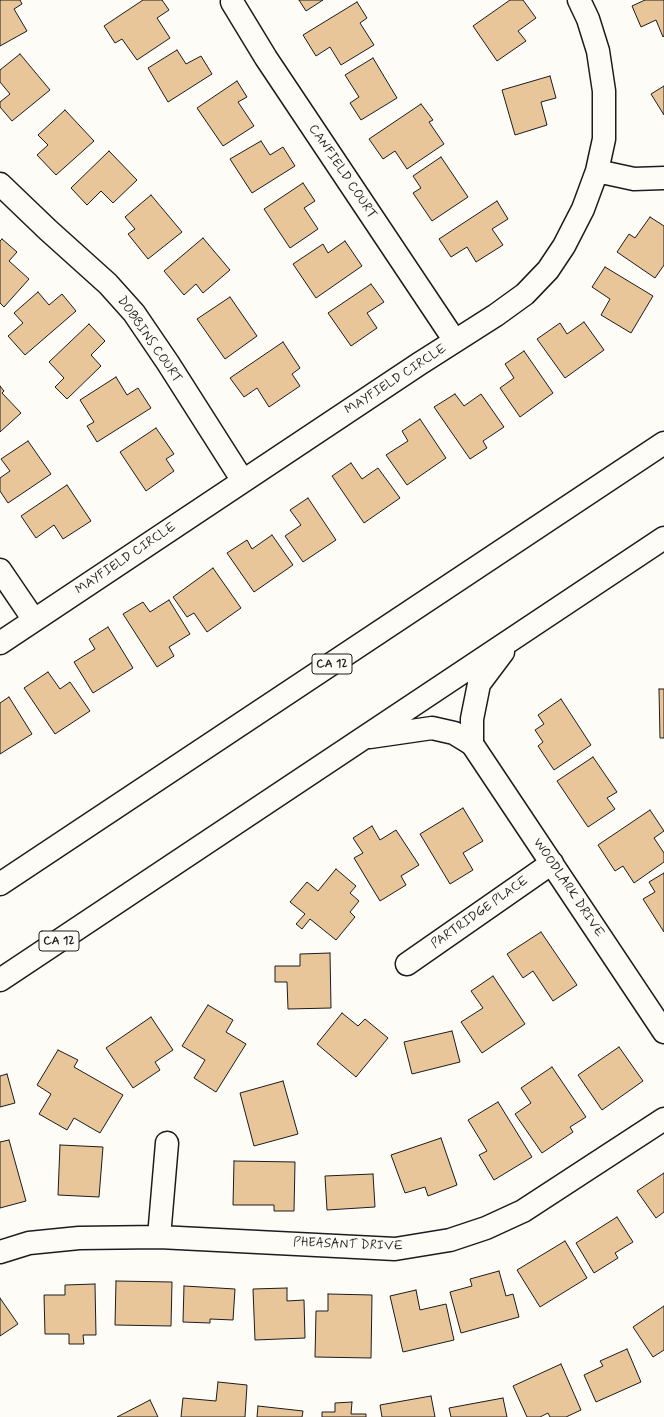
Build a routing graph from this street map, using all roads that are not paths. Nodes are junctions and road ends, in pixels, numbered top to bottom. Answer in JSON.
{"nodes":[{"id":1,"x":579,"y":0,"type":"edge"},
{"id":2,"x":232,"y":2,"type":"dead end"},
{"id":3,"x":597,"y":172,"type":"junction"},
{"id":4,"x":664,"y":178,"type":"edge"},
{"id":5,"x":0,"y":184,"type":"edge"},
{"id":6,"x":455,"y":341,"type":"junction"},
{"id":7,"x":664,"y":443,"type":"edge"},
{"id":8,"x":242,"y":481,"type":"junction"},
{"id":9,"x":664,"y":538,"type":"edge"},
{"id":10,"x":0,"y":570,"type":"edge"},
{"id":11,"x":34,"y":620,"type":"junction"},
{"id":12,"x":514,"y":638,"type":"junction"},
{"id":13,"x":0,"y":643,"type":"edge"},
{"id":14,"x":364,"y":737,"type":"junction"},
{"id":15,"x":472,"y":744,"type":"junction"},
{"id":16,"x":552,"y":863,"type":"junction"},
{"id":17,"x":0,"y":884,"type":"edge"},
{"id":18,"x":407,"y":964,"type":"dead end"},
{"id":19,"x":0,"y":980,"type":"edge"},
{"id":20,"x":664,"y":1032,"type":"edge"},
{"id":21,"x":664,"y":1119,"type":"edge"},
{"id":22,"x":167,"y":1143,"type":"dead end"},
{"id":23,"x":159,"y":1237,"type":"junction"},
{"id":24,"x":0,"y":1252,"type":"edge"}],
"edges":[{"from":1,"to":3,"type":"main road","name":"MAYFIELD CIRCLE"},
{"from":2,"to":6,"type":"main road","name":"CANFIELD COURT"},
{"from":3,"to":4,"type":"main road"},
{"from":3,"to":6,"type":"main road","name":"MAYFIELD CIRCLE"},
{"from":5,"to":8,"type":"main road","name":"DOBBINS COURT"},
{"from":6,"to":8,"type":"main road","name":"MAYFIELD CIRCLE"},
{"from":7,"to":17,"type":"main road","number":"CA 12"},
{"from":8,"to":11,"type":"main road","name":"MAYFIELD CIRCLE"},
{"from":9,"to":12,"type":"main road","number":"CA 12"},
{"from":10,"to":11,"type":"main road"},
{"from":11,"to":13,"type":"main road","name":"MAYFIELD CIRCLE"},
{"from":12,"to":14,"type":"main road","number":"CA 12"},
{"from":12,"to":15,"type":"main road"},
{"from":14,"to":15,"type":"main road"},
{"from":14,"to":19,"type":"main road","number":"CA 12"},
{"from":15,"to":16,"type":"main road","name":"WOODLARK DRIVE"},
{"from":16,"to":18,"type":"main road","name":"PARTRIDGE PLACE"},
{"from":16,"to":20,"type":"main road","name":"WOODLARK DRIVE"},
{"from":21,"to":23,"type":"main road","name":"PHEASANT DRIVE"},
{"from":22,"to":23,"type":"main road"},
{"from":23,"to":24,"type":"main road","name":"PHEASANT DRIVE"}]}
